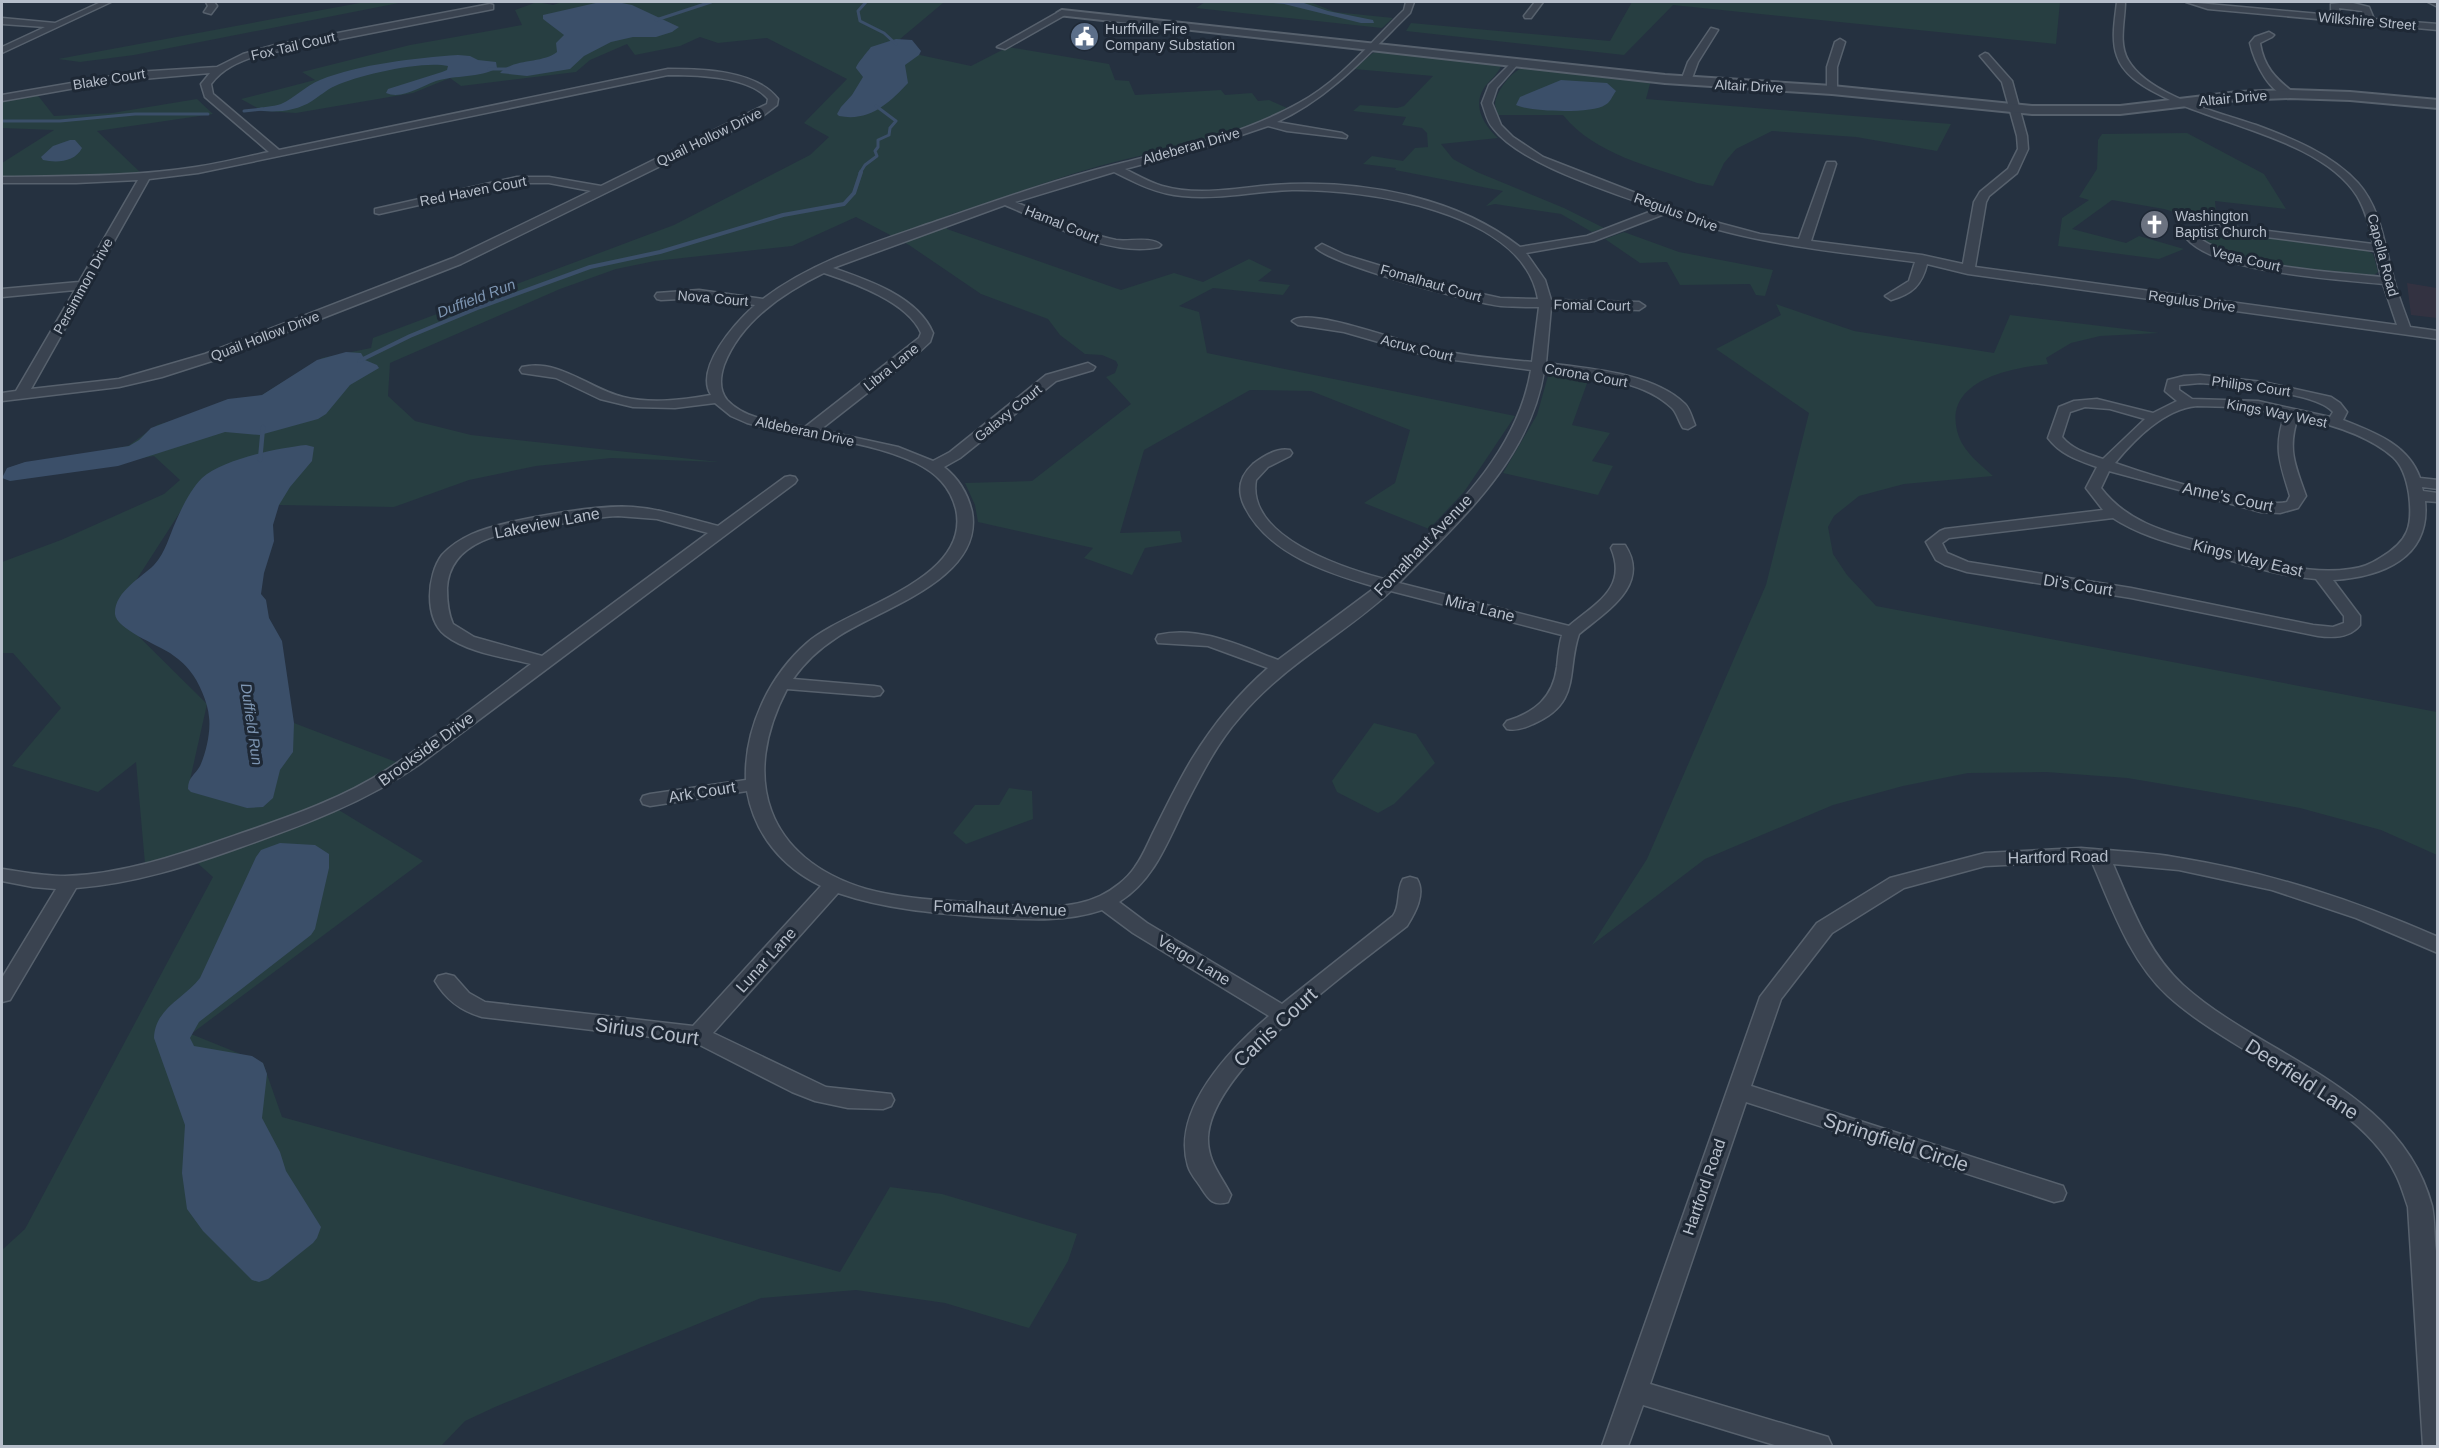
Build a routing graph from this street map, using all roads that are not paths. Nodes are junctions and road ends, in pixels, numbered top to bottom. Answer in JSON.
{"nodes":[{"id":1,"x":107,"y":2,"type":"edge"},
{"id":2,"x":210,"y":2,"type":"edge"},
{"id":3,"x":1410,"y":2,"type":"edge"},
{"id":4,"x":1539,"y":2,"type":"edge"},
{"id":5,"x":2121,"y":2,"type":"edge"},
{"id":6,"x":2190,"y":2,"type":"edge"},
{"id":7,"x":2432,"y":2,"type":"edge"},
{"id":8,"x":1077,"y":4,"type":"dead end"},
{"id":9,"x":2438,"y":5,"type":"edge"},
{"id":10,"x":2257,"y":6,"type":"edge"},
{"id":11,"x":490,"y":7,"type":"dead end"},
{"id":12,"x":208,"y":12,"type":"dead end"},
{"id":13,"x":1062,"y":13,"type":"junction"},
{"id":14,"x":1528,"y":16,"type":"dead end"},
{"id":15,"x":2336,"y":18,"type":"junction"},
{"id":16,"x":2,"y":21,"type":"edge"},
{"id":17,"x":2371,"y":21,"type":"junction"},
{"id":18,"x":56,"y":25,"type":"junction"},
{"id":19,"x":2438,"y":27,"type":"edge"},
{"id":20,"x":1714,"y":30,"type":"dead end"},
{"id":21,"x":2269,"y":35,"type":"dead end"},
{"id":22,"x":1840,"y":42,"type":"dead end"},
{"id":23,"x":1002,"y":47,"type":"dead end"},
{"id":24,"x":1370,"y":47,"type":"junction"},
{"id":25,"x":2,"y":50,"type":"edge"},
{"id":26,"x":1985,"y":56,"type":"dead end"},
{"id":27,"x":1514,"y":63,"type":"junction"},
{"id":28,"x":218,"y":70,"type":"junction"},
{"id":29,"x":1686,"y":81,"type":"junction"},
{"id":30,"x":1832,"y":90,"type":"junction"},
{"id":31,"x":2290,"y":94,"type":"junction"},
{"id":32,"x":2,"y":98,"type":"edge"},
{"id":33,"x":2185,"y":103,"type":"junction"},
{"id":34,"x":2438,"y":104,"type":"edge"},
{"id":35,"x":2015,"y":109,"type":"junction"},
{"id":36,"x":1268,"y":123,"type":"junction"},
{"id":37,"x":1342,"y":136,"type":"dead end"},
{"id":38,"x":278,"y":154,"type":"junction"},
{"id":39,"x":1831,"y":164,"type":"dead end"},
{"id":40,"x":1114,"y":168,"type":"junction"},
{"id":41,"x":145,"y":177,"type":"junction"},
{"id":42,"x":2,"y":180,"type":"edge"},
{"id":43,"x":602,"y":190,"type":"junction"},
{"id":44,"x":1006,"y":202,"type":"junction"},
{"id":45,"x":1666,"y":209,"type":"junction"},
{"id":46,"x":380,"y":211,"type":"dead end"},
{"id":47,"x":1804,"y":243,"type":"junction"},
{"id":48,"x":1155,"y":245,"type":"dead end"},
{"id":49,"x":1322,"y":248,"type":"dead end"},
{"id":50,"x":2379,"y":248,"type":"junction"},
{"id":51,"x":1517,"y":250,"type":"junction"},
{"id":52,"x":1922,"y":260,"type":"junction"},
{"id":53,"x":1969,"y":266,"type":"junction"},
{"id":54,"x":824,"y":269,"type":"junction"},
{"id":55,"x":2388,"y":281,"type":"junction"},
{"id":56,"x":84,"y":285,"type":"junction"},
{"id":57,"x":2,"y":293,"type":"edge"},
{"id":58,"x":661,"y":296,"type":"dead end"},
{"id":59,"x":1891,"y":296,"type":"dead end"},
{"id":60,"x":765,"y":303,"type":"junction"},
{"id":61,"x":1544,"y":305,"type":"junction"},
{"id":62,"x":1639,"y":306,"type":"dead end"},
{"id":63,"x":1298,"y":321,"type":"dead end"},
{"id":64,"x":2438,"y":323,"type":"edge"},
{"id":65,"x":2403,"y":324,"type":"junction"},
{"id":66,"x":2438,"y":335,"type":"edge"},
{"id":67,"x":1538,"y":366,"type":"junction"},
{"id":68,"x":1088,"y":367,"type":"dead end"},
{"id":69,"x":527,"y":370,"type":"dead end"},
{"id":70,"x":21,"y":395,"type":"junction"},
{"id":71,"x":2,"y":397,"type":"edge"},
{"id":72,"x":718,"y":398,"type":"junction"},
{"id":73,"x":2189,"y":403,"type":"junction"},
{"id":74,"x":2292,"y":413,"type":"junction"},
{"id":75,"x":2155,"y":418,"type":"junction"},
{"id":76,"x":2334,"y":423,"type":"junction"},
{"id":77,"x":1688,"y":424,"type":"dead end"},
{"id":78,"x":808,"y":432,"type":"junction"},
{"id":79,"x":1285,"y":453,"type":"dead end"},
{"id":80,"x":2104,"y":465,"type":"junction"},
{"id":81,"x":932,"y":466,"type":"junction"},
{"id":82,"x":790,"y":480,"type":"dead end"},
{"id":83,"x":2438,"y":485,"type":"edge"},
{"id":84,"x":2414,"y":488,"type":"junction"},
{"id":85,"x":2438,"y":498,"type":"edge"},
{"id":86,"x":2115,"y":513,"type":"junction"},
{"id":87,"x":720,"y":532,"type":"junction"},
{"id":88,"x":1620,"y":548,"type":"dead end"},
{"id":89,"x":2321,"y":575,"type":"junction"},
{"id":90,"x":1387,"y":584,"type":"junction"},
{"id":91,"x":1572,"y":632,"type":"junction"},
{"id":92,"x":1164,"y":639,"type":"dead end"},
{"id":93,"x":544,"y":663,"type":"junction"},
{"id":94,"x":1280,"y":668,"type":"junction"},
{"id":95,"x":781,"y":683,"type":"junction"},
{"id":96,"x":874,"y":691,"type":"dead end"},
{"id":97,"x":1513,"y":725,"type":"dead end"},
{"id":98,"x":755,"y":784,"type":"junction"},
{"id":99,"x":650,"y":800,"type":"dead end"},
{"id":100,"x":2098,"y":855,"type":"junction"},
{"id":101,"x":2,"y":875,"type":"edge"},
{"id":102,"x":70,"y":882,"type":"junction"},
{"id":103,"x":1410,"y":884,"type":"dead end"},
{"id":104,"x":834,"y":885,"type":"junction"},
{"id":105,"x":1106,"y":903,"type":"junction"},
{"id":106,"x":2438,"y":946,"type":"edge"},
{"id":107,"x":446,"y":981,"type":"dead end"},
{"id":108,"x":2,"y":995,"type":"edge"},
{"id":109,"x":1284,"y":1015,"type":"junction"},
{"id":110,"x":698,"y":1035,"type":"junction"},
{"id":111,"x":1737,"y":1090,"type":"junction"},
{"id":112,"x":883,"y":1100,"type":"dead end"},
{"id":113,"x":2054,"y":1193,"type":"dead end"},
{"id":114,"x":1220,"y":1195,"type":"dead end"},
{"id":115,"x":1634,"y":1390,"type":"junction"},
{"id":116,"x":1615,"y":1446,"type":"edge"},
{"id":117,"x":1818,"y":1446,"type":"edge"},
{"id":118,"x":2437,"y":1446,"type":"edge"}],
"edges":[{"from":1,"to":18,"type":"street"},
{"from":2,"to":12,"type":"street"},
{"from":3,"to":24,"type":"street","name":"Aldeberan Drive"},
{"from":4,"to":14,"type":"street"},
{"from":5,"to":33,"type":"street","name":"Capella Road"},
{"from":6,"to":10,"type":"street","name":"Wilkshire Street"},
{"from":7,"to":9,"type":"street"},
{"from":8,"to":13,"type":"street"},
{"from":10,"to":15,"type":"street","name":"Wilkshire Street"},
{"from":11,"to":28,"type":"street","name":"Fox Tail Court"},
{"from":13,"to":23,"type":"street"},
{"from":13,"to":24,"type":"street","name":"Altair Drive"},
{"from":15,"to":17,"type":"street","name":"Wilkshire Street"},
{"from":15,"to":17,"type":"street"},
{"from":16,"to":18,"type":"street"},
{"from":17,"to":19,"type":"street","name":"Wilkshire Street"},
{"from":18,"to":25,"type":"street"},
{"from":20,"to":29,"type":"street"},
{"from":21,"to":31,"type":"street"},
{"from":22,"to":30,"type":"street"},
{"from":24,"to":27,"type":"street","name":"Altair Drive"},
{"from":24,"to":36,"type":"street","name":"Aldeberan Drive"},
{"from":26,"to":35,"type":"street"},
{"from":27,"to":29,"type":"street","name":"Altair Drive"},
{"from":27,"to":45,"type":"street","name":"Regulus Drive"},
{"from":28,"to":32,"type":"street","name":"Blake Court"},
{"from":28,"to":38,"type":"street"},
{"from":29,"to":30,"type":"street","name":"Altair Drive"},
{"from":30,"to":35,"type":"street","name":"Altair Drive"},
{"from":31,"to":33,"type":"street","name":"Altair Drive"},
{"from":31,"to":34,"type":"street","name":"Altair Drive"},
{"from":33,"to":35,"type":"street","name":"Altair Drive"},
{"from":33,"to":50,"type":"street","name":"Capella Road"},
{"from":35,"to":53,"type":"street"},
{"from":36,"to":37,"type":"street"},
{"from":36,"to":40,"type":"street","name":"Aldeberan Drive"},
{"from":38,"to":41,"type":"street","name":"Quail Hollow Drive"},
{"from":38,"to":43,"type":"street","name":"Quail Hollow Drive"},
{"from":39,"to":47,"type":"street"},
{"from":40,"to":44,"type":"street","name":"Aldeberan Drive"},
{"from":40,"to":51,"type":"street","name":"Fomalhaut Avenue"},
{"from":41,"to":42,"type":"street","name":"Quail Hollow Drive"},
{"from":41,"to":56,"type":"street","name":"Persimmon Drive"},
{"from":43,"to":46,"type":"street","name":"Red Haven Court"},
{"from":43,"to":70,"type":"street","name":"Quail Hollow Drive"},
{"from":44,"to":48,"type":"street","name":"Hamal Court"},
{"from":44,"to":54,"type":"street","name":"Aldeberan Drive"},
{"from":45,"to":47,"type":"street","name":"Regulus Drive"},
{"from":45,"to":51,"type":"street"},
{"from":47,"to":52,"type":"street","name":"Regulus Drive"},
{"from":49,"to":61,"type":"street","name":"Fomalhaut Court"},
{"from":50,"to":55,"type":"street","name":"Capella Road"},
{"from":50,"to":55,"type":"street","name":"Vega Court"},
{"from":51,"to":61,"type":"street","name":"Fomalhaut Avenue"},
{"from":52,"to":53,"type":"street","name":"Regulus Drive"},
{"from":52,"to":59,"type":"street"},
{"from":53,"to":65,"type":"street","name":"Regulus Drive"},
{"from":54,"to":60,"type":"street","name":"Aldeberan Drive"},
{"from":54,"to":78,"type":"street","name":"Libra Lane"},
{"from":55,"to":65,"type":"street","name":"Capella Road"},
{"from":56,"to":57,"type":"street"},
{"from":56,"to":70,"type":"street","name":"Persimmon Drive"},
{"from":58,"to":60,"type":"street","name":"Nova Court"},
{"from":60,"to":72,"type":"street","name":"Aldeberan Drive"},
{"from":61,"to":62,"type":"street","name":"Fomal Court"},
{"from":61,"to":67,"type":"street","name":"Fomalhaut Avenue"},
{"from":63,"to":67,"type":"street","name":"Acrux Court"},
{"from":64,"to":65,"type":"street","name":"Regulus Drive"},
{"from":65,"to":66,"type":"street","name":"Regulus Drive"},
{"from":67,"to":77,"type":"street","name":"Corona Court"},
{"from":67,"to":90,"type":"street","name":"Fomalhaut Avenue"},
{"from":68,"to":81,"type":"street","name":"Galaxy Court"},
{"from":69,"to":72,"type":"street"},
{"from":70,"to":71,"type":"street","name":"Quail Hollow Drive"},
{"from":72,"to":78,"type":"street","name":"Aldeberan Drive"},
{"from":73,"to":74,"type":"street","name":"Kings Way West"},
{"from":73,"to":75,"type":"street","name":"Kings Way West"},
{"from":73,"to":76,"type":"street","name":"Philips Court"},
{"from":74,"to":76,"type":"street","name":"Kings Way West"},
{"from":74,"to":80,"type":"street","name":"Anne's Court"},
{"from":75,"to":80,"type":"street","name":"Kings Way West"},
{"from":75,"to":80,"type":"street"},
{"from":76,"to":84,"type":"street","name":"Kings Way West"},
{"from":78,"to":81,"type":"street","name":"Aldeberan Drive"},
{"from":79,"to":90,"type":"street","name":"Mira Lane"},
{"from":80,"to":86,"type":"street","name":"Kings Way East"},
{"from":81,"to":95,"type":"street","name":"Aldeberan Drive"},
{"from":82,"to":87,"type":"street","name":"Brookside Drive"},
{"from":83,"to":84,"type":"street"},
{"from":84,"to":85,"type":"street"},
{"from":84,"to":89,"type":"street","name":"Kings Way East"},
{"from":86,"to":89,"type":"street","name":"Kings Way East"},
{"from":86,"to":89,"type":"street","name":"Di's Court"},
{"from":87,"to":93,"type":"street","name":"Brookside Drive"},
{"from":87,"to":93,"type":"street","name":"Lakeview Lane"},
{"from":88,"to":91,"type":"street"},
{"from":90,"to":91,"type":"street","name":"Mira Lane"},
{"from":90,"to":94,"type":"street","name":"Fomalhaut Avenue"},
{"from":91,"to":97,"type":"street"},
{"from":92,"to":94,"type":"street"},
{"from":93,"to":102,"type":"street","name":"Brookside Drive"},
{"from":94,"to":105,"type":"street","name":"Fomalhaut Avenue"},
{"from":95,"to":96,"type":"street"},
{"from":95,"to":98,"type":"street","name":"Aldeberan Drive"},
{"from":98,"to":99,"type":"street","name":"Ark Court"},
{"from":98,"to":104,"type":"street","name":"Aldeberan Drive"},
{"from":100,"to":106,"type":"street","name":"Hartford Road"},
{"from":100,"to":111,"type":"street","name":"Hartford Road"},
{"from":100,"to":118,"type":"street","name":"Deerfield Lane"},
{"from":101,"to":102,"type":"street","name":"Brookside Drive"},
{"from":102,"to":108,"type":"street"},
{"from":103,"to":109,"type":"street","name":"Canis Court"},
{"from":104,"to":105,"type":"street","name":"Fomalhaut Avenue"},
{"from":104,"to":110,"type":"street","name":"Lunar Lane"},
{"from":105,"to":109,"type":"street","name":"Vergo Lane"},
{"from":107,"to":110,"type":"street","name":"Sirius Court"},
{"from":109,"to":114,"type":"street","name":"Canis Court"},
{"from":110,"to":112,"type":"street","name":"Sirius Court"},
{"from":111,"to":113,"type":"street","name":"Springfield Circle"},
{"from":111,"to":115,"type":"street","name":"Hartford Road"},
{"from":115,"to":116,"type":"street","name":"Hartford Road"},
{"from":115,"to":117,"type":"street"}]}
